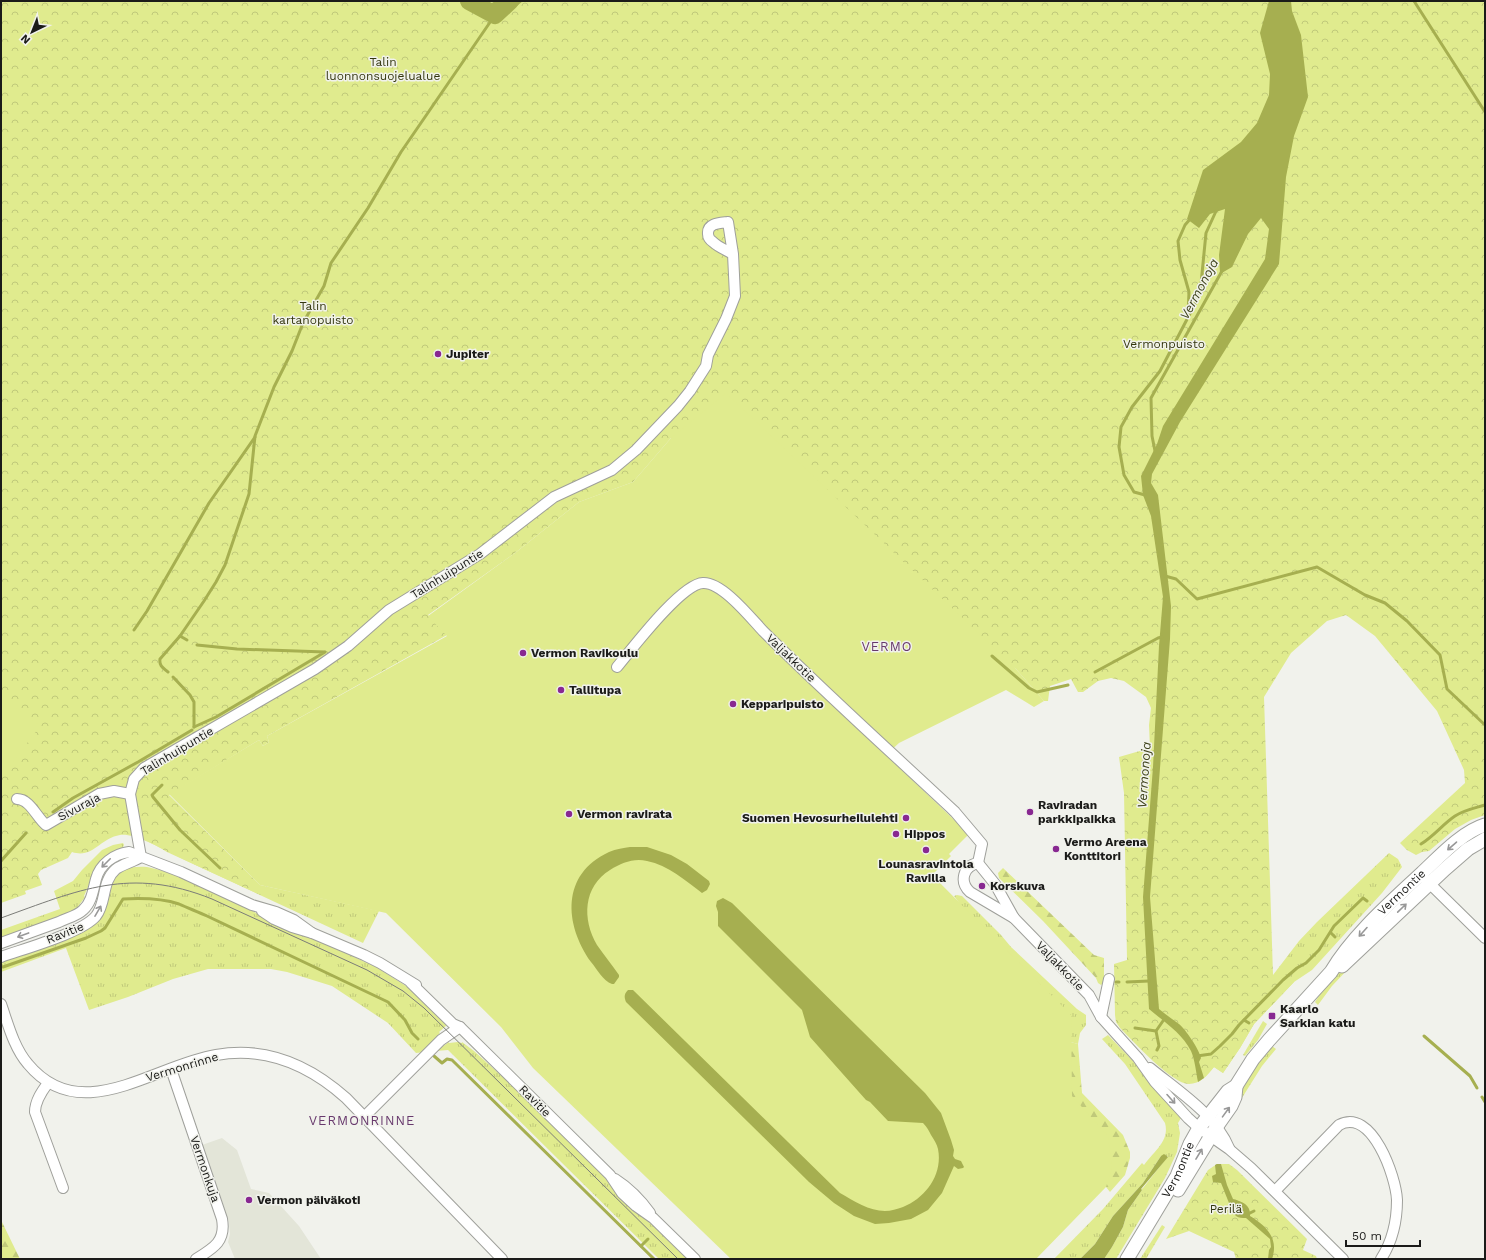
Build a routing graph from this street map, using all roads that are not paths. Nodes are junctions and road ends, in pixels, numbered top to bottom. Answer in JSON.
{"nodes":[{"id":1,"x":733,"y":254,"type":"dead end"},
{"id":2,"x":617,"y":667,"type":"dead end"},
{"id":3,"x":130,"y":794,"type":"junction"},
{"id":4,"x":17,"y":799,"type":"dead end"},
{"id":5,"x":1485,"y":826,"type":"edge"},
{"id":6,"x":1485,"y":839,"type":"edge"},
{"id":7,"x":141,"y":857,"type":"junction"},
{"id":8,"x":978,"y":863,"type":"junction"},
{"id":9,"x":1425,"y":879,"type":"junction"},
{"id":10,"x":1014,"y":918,"type":"junction"},
{"id":11,"x":1485,"y":938,"type":"edge"},
{"id":12,"x":1,"y":943,"type":"edge"},
{"id":13,"x":1,"y":957,"type":"edge"},
{"id":14,"x":1109,"y":979,"type":"dead end"},
{"id":15,"x":1,"y":1004,"type":"edge"},
{"id":16,"x":1101,"y":1017,"type":"junction"},
{"id":17,"x":460,"y":1027,"type":"junction"},
{"id":18,"x":1138,"y":1058,"type":"junction"},
{"id":19,"x":171,"y":1069,"type":"junction"},
{"id":20,"x":48,"y":1082,"type":"junction"},
{"id":21,"x":364,"y":1117,"type":"junction"},
{"id":22,"x":1212,"y":1126,"type":"junction"},
{"id":23,"x":1200,"y":1128,"type":"junction"},
{"id":24,"x":63,"y":1188,"type":"dead end"},
{"id":25,"x":1275,"y":1191,"type":"junction"},
{"id":26,"x":196,"y":1259,"type":"edge"},
{"id":27,"x":502,"y":1259,"type":"edge"},
{"id":28,"x":695,"y":1259,"type":"edge"},
{"id":29,"x":1127,"y":1259,"type":"edge"},
{"id":30,"x":1137,"y":1259,"type":"edge"},
{"id":31,"x":1343,"y":1259,"type":"edge"},
{"id":32,"x":1380,"y":1259,"type":"edge"}],
"edges":[{"from":1,"to":3,"type":"street","name":"Talinhuipuntie"},
{"from":2,"to":8,"type":"street","name":"Valjakkotie"},
{"from":3,"to":4,"type":"street","name":"Sivuraja"},
{"from":3,"to":7,"type":"street"},
{"from":5,"to":9,"type":"main road","name":"Vermontie","one_way":true},
{"from":6,"to":9,"type":"main road","name":"Vermontie"},
{"from":7,"to":12,"type":"street","name":"Ravitie","one_way":true},
{"from":13,"to":7,"type":"street","name":"Ravitie","one_way":true},
{"from":7,"to":17,"type":"street","name":"Ravitie"},
{"from":8,"to":10,"type":"street","name":"Valjakkotie"},
{"from":8,"to":10,"type":"street","name":"Valjakkotie"},
{"from":9,"to":11,"type":"street"},
{"from":9,"to":22,"type":"main road","name":"Vermontie"},
{"from":10,"to":16,"type":"street","name":"Valjakkotie"},
{"from":14,"to":16,"type":"street"},
{"from":15,"to":20,"type":"street","name":"Vermonrinne"},
{"from":16,"to":18,"type":"street","name":"Valjakkotie"},
{"from":17,"to":21,"type":"street"},
{"from":17,"to":28,"type":"street","name":"Ravitie"},
{"from":18,"to":22,"type":"street","name":"Valjakkotie"},
{"from":18,"to":23,"type":"street","name":"Valjakkotie","one_way":true},
{"from":19,"to":20,"type":"street","name":"Vermonrinne"},
{"from":19,"to":21,"type":"street","name":"Vermonrinne"},
{"from":19,"to":26,"type":"street","name":"Vermonkuja"},
{"from":20,"to":24,"type":"street"},
{"from":21,"to":27,"type":"street","name":"Vermonrinne"},
{"from":22,"to":23,"type":"main road","name":"Vermontie"},
{"from":22,"to":25,"type":"street"},
{"from":30,"to":22,"type":"main road","name":"Vermontie","one_way":true},
{"from":23,"to":29,"type":"main road","name":"Vermontie"},
{"from":25,"to":31,"type":"street"},
{"from":25,"to":32,"type":"street"}]}
